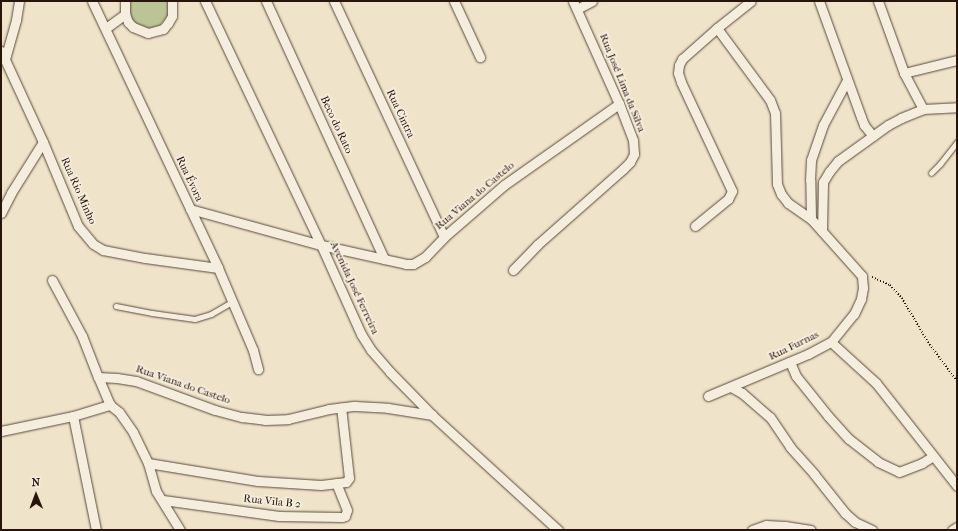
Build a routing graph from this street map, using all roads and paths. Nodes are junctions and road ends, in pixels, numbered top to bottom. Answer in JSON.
{"nodes":[{"id":1,"x":19,"y":1,"type":"edge"},
{"id":2,"x":92,"y":1,"type":"edge"},
{"id":3,"x":125,"y":1,"type":"edge"},
{"id":4,"x":172,"y":1,"type":"edge"},
{"id":5,"x":205,"y":1,"type":"edge"},
{"id":6,"x":266,"y":1,"type":"edge"},
{"id":7,"x":334,"y":1,"type":"edge"},
{"id":8,"x":454,"y":1,"type":"edge"},
{"id":9,"x":592,"y":1,"type":"edge"},
{"id":10,"x":750,"y":1,"type":"edge"},
{"id":11,"x":819,"y":1,"type":"edge"},
{"id":12,"x":878,"y":1,"type":"edge"},
{"id":13,"x":575,"y":5,"type":"edge"},
{"id":14,"x":125,"y":14,"type":"junction"},
{"id":15,"x":106,"y":28,"type":"junction"},
{"id":16,"x":718,"y":28,"type":"junction"},
{"id":17,"x":3,"y":55,"type":"edge"},
{"id":18,"x":480,"y":57,"type":"dead end"},
{"id":19,"x":957,"y":60,"type":"edge"},
{"id":20,"x":904,"y":73,"type":"junction"},
{"id":21,"x":846,"y":80,"type":"junction"},
{"id":22,"x":619,"y":104,"type":"junction"},
{"id":23,"x":957,"y":107,"type":"edge"},
{"id":24,"x":923,"y":108,"type":"junction"},
{"id":25,"x":873,"y":136,"type":"junction"},
{"id":26,"x":43,"y":142,"type":"junction"},
{"id":27,"x":957,"y":142,"type":"edge"},
{"id":28,"x":931,"y":173,"type":"dead end"},
{"id":29,"x":190,"y":209,"type":"junction"},
{"id":30,"x":1,"y":213,"type":"edge"},
{"id":31,"x":811,"y":219,"type":"junction"},
{"id":32,"x":695,"y":226,"type":"dead end"},
{"id":33,"x":822,"y":231,"type":"junction"},
{"id":34,"x":444,"y":238,"type":"junction"},
{"id":35,"x":321,"y":245,"type":"junction"},
{"id":36,"x":384,"y":259,"type":"junction"},
{"id":37,"x":218,"y":268,"type":"junction"},
{"id":38,"x":513,"y":270,"type":"dead end"},
{"id":39,"x":862,"y":276,"type":"junction"},
{"id":40,"x":52,"y":280,"type":"dead end"},
{"id":41,"x":232,"y":302,"type":"junction"},
{"id":42,"x":116,"y":306,"type":"dead end"},
{"id":43,"x":831,"y":342,"type":"junction"},
{"id":44,"x":790,"y":362,"type":"junction"},
{"id":45,"x":258,"y":369,"type":"dead end"},
{"id":46,"x":98,"y":377,"type":"junction"},
{"id":47,"x":957,"y":381,"type":"edge"},
{"id":48,"x":731,"y":387,"type":"junction"},
{"id":49,"x":708,"y":396,"type":"dead end"},
{"id":50,"x":110,"y":404,"type":"junction"},
{"id":51,"x":341,"y":407,"type":"junction"},
{"id":52,"x":432,"y":415,"type":"junction"},
{"id":53,"x":73,"y":416,"type":"junction"},
{"id":54,"x":1,"y":430,"type":"edge"},
{"id":55,"x":933,"y":456,"type":"junction"},
{"id":56,"x":148,"y":463,"type":"junction"},
{"id":57,"x":336,"y":483,"type":"junction"},
{"id":58,"x":957,"y":486,"type":"edge"},
{"id":59,"x":163,"y":500,"type":"junction"},
{"id":60,"x":957,"y":527,"type":"edge"},
{"id":61,"x":96,"y":530,"type":"edge"},
{"id":62,"x":180,"y":530,"type":"edge"},
{"id":63,"x":558,"y":530,"type":"edge"},
{"id":64,"x":752,"y":530,"type":"edge"},
{"id":65,"x":811,"y":530,"type":"edge"},
{"id":66,"x":872,"y":530,"type":"edge"},
{"id":67,"x":952,"y":530,"type":"edge"}],
"edges":[{"from":1,"to":17,"type":"street"},
{"from":2,"to":15,"type":"street","name":"Rua Évora"},
{"from":3,"to":14,"type":"street"},
{"from":4,"to":14,"type":"street"},
{"from":5,"to":35,"type":"street","name":"Avenida José Ferreira"},
{"from":6,"to":36,"type":"street","name":"Beco do Rato"},
{"from":7,"to":34,"type":"street","name":"Rua Cintra"},
{"from":8,"to":18,"type":"street"},
{"from":9,"to":13,"type":"street"},
{"from":10,"to":16,"type":"street"},
{"from":11,"to":21,"type":"street"},
{"from":12,"to":20,"type":"street"},
{"from":13,"to":22,"type":"street","name":"Rua José Lima da Silva"},
{"from":14,"to":15,"type":"street"},
{"from":15,"to":29,"type":"street","name":"Rua Évora"},
{"from":16,"to":31,"type":"street"},
{"from":16,"to":32,"type":"street"},
{"from":17,"to":26,"type":"street","name":"Rua Rio Minho"},
{"from":19,"to":20,"type":"street"},
{"from":20,"to":24,"type":"street"},
{"from":21,"to":25,"type":"street"},
{"from":21,"to":31,"type":"street"},
{"from":22,"to":34,"type":"street","name":"Rua Viana do Castelo"},
{"from":22,"to":38,"type":"street","name":"Rua José Lima da Silva"},
{"from":23,"to":24,"type":"street"},
{"from":24,"to":25,"type":"street"},
{"from":25,"to":33,"type":"street"},
{"from":26,"to":30,"type":"street"},
{"from":26,"to":37,"type":"street","name":"Rua Rio Minho"},
{"from":27,"to":28,"type":"lane"},
{"from":29,"to":35,"type":"street","name":"Rua Viana do Castelo"},
{"from":29,"to":37,"type":"street","name":"Rua Évora"},
{"from":31,"to":33,"type":"street"},
{"from":33,"to":39,"type":"street"},
{"from":34,"to":36,"type":"street","name":"Rua Viana do Castelo"},
{"from":35,"to":36,"type":"street","name":"Rua Viana do Castelo"},
{"from":35,"to":52,"type":"street","name":"Avenida José Ferreira"},
{"from":37,"to":41,"type":"street","name":"Rua Évora"},
{"from":39,"to":43,"type":"street","name":"Rua Furnas"},
{"from":39,"to":47,"type":"path"},
{"from":40,"to":46,"type":"street"},
{"from":41,"to":42,"type":"lane"},
{"from":41,"to":45,"type":"street","name":"Rua Évora"},
{"from":43,"to":44,"type":"street","name":"Rua Furnas"},
{"from":43,"to":55,"type":"street"},
{"from":44,"to":48,"type":"street","name":"Rua Furnas"},
{"from":44,"to":55,"type":"street"},
{"from":46,"to":50,"type":"street"},
{"from":46,"to":51,"type":"street","name":"Rua Viana do Castelo"},
{"from":48,"to":49,"type":"street","name":"Rua Furnas"},
{"from":48,"to":66,"type":"street"},
{"from":50,"to":53,"type":"street"},
{"from":50,"to":56,"type":"street"},
{"from":51,"to":52,"type":"street","name":"Rua Viana do Castelo"},
{"from":51,"to":57,"type":"street"},
{"from":52,"to":63,"type":"street","name":"Avenida José Ferreira"},
{"from":53,"to":54,"type":"street"},
{"from":53,"to":61,"type":"street"},
{"from":55,"to":58,"type":"street"},
{"from":56,"to":57,"type":"street"},
{"from":56,"to":59,"type":"street"},
{"from":57,"to":59,"type":"street","name":"Rua Vila B 2"},
{"from":59,"to":62,"type":"street"},
{"from":60,"to":67,"type":"street"},
{"from":64,"to":65,"type":"street"}]}
